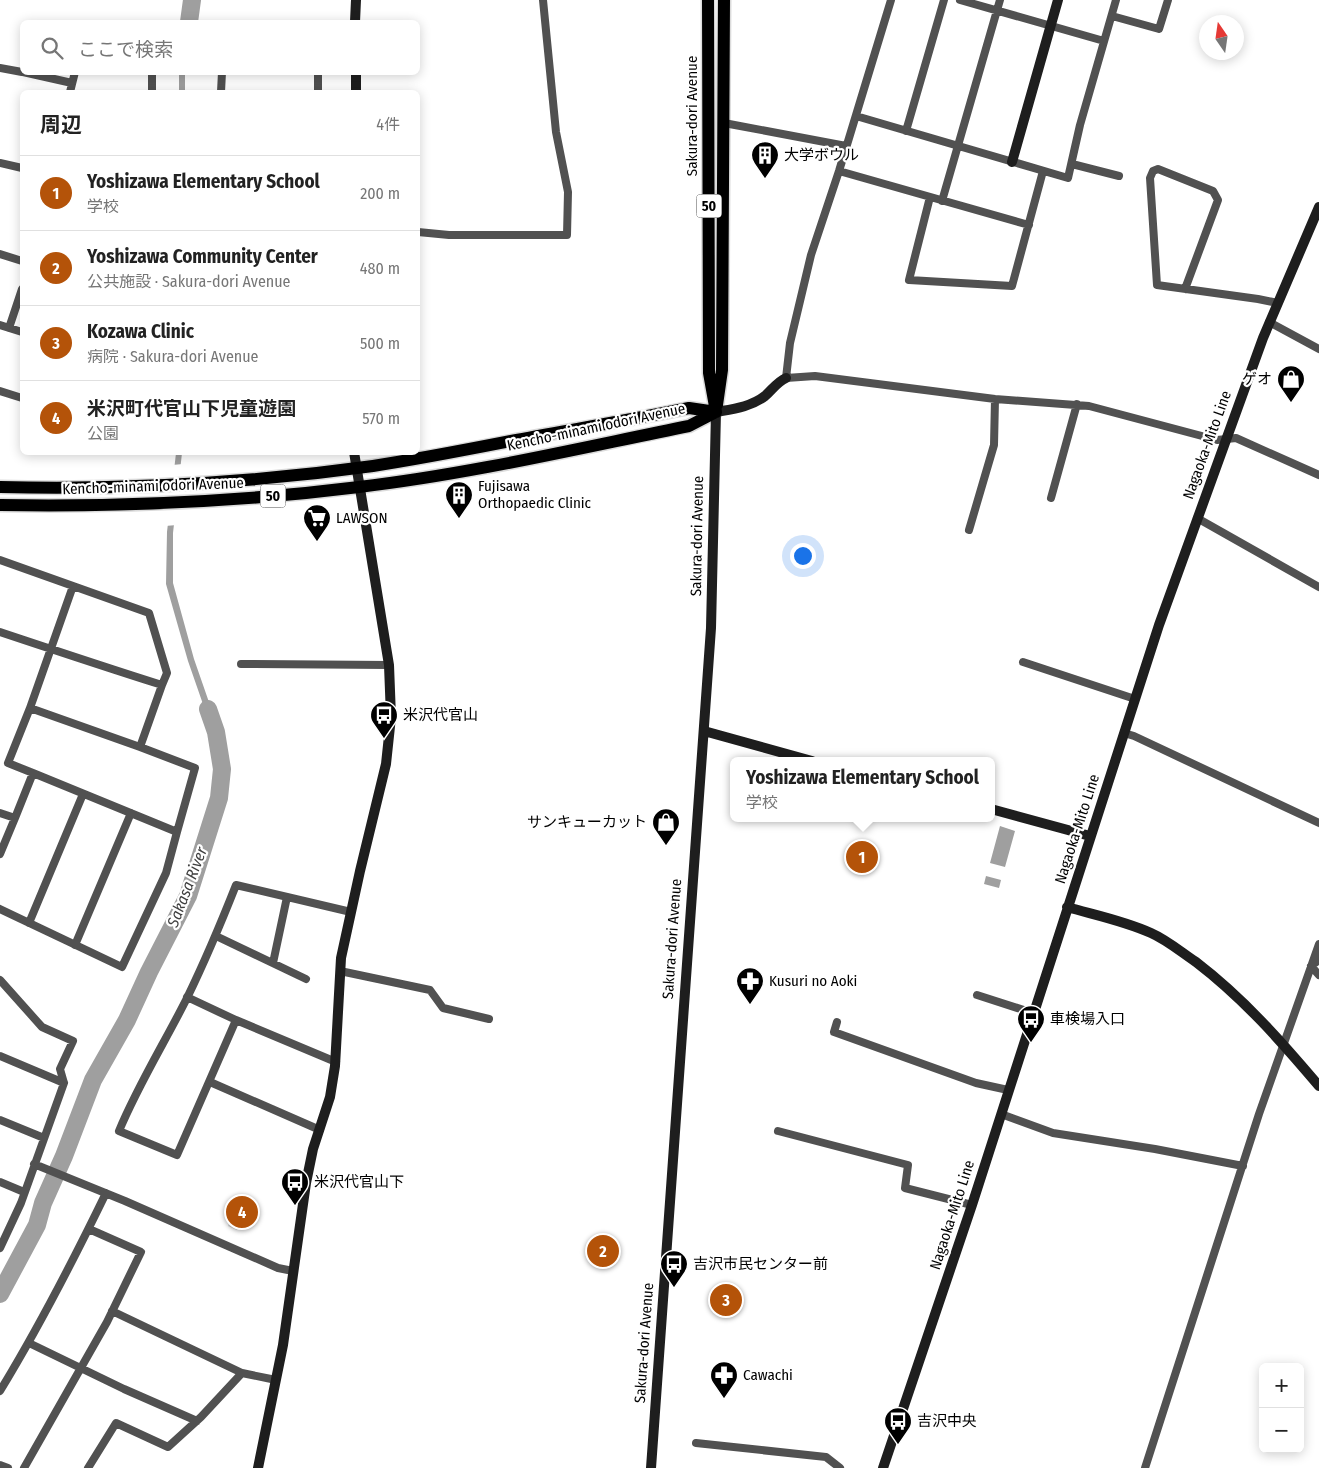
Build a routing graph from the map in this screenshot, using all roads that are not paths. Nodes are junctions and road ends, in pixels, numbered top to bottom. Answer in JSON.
{"nodes":[{"id":1,"x":356,"y":0,"type":"edge"},
{"id":2,"x":542,"y":0,"type":"edge"},
{"id":3,"x":708,"y":0,"type":"edge"},
{"id":4,"x":724,"y":0,"type":"edge"},
{"id":5,"x":891,"y":0,"type":"edge"},
{"id":6,"x":944,"y":0,"type":"edge"},
{"id":7,"x":960,"y":0,"type":"edge"},
{"id":8,"x":1000,"y":0,"type":"edge"},
{"id":9,"x":1058,"y":0,"type":"edge"},
{"id":10,"x":1116,"y":0,"type":"edge"},
{"id":11,"x":1168,"y":0,"type":"edge"},
{"id":12,"x":998,"y":10,"type":"junction"},
{"id":13,"x":1112,"y":16,"type":"junction"},
{"id":14,"x":355,"y":20,"type":"edge"},
{"id":15,"x":1050,"y":25,"type":"junction"},
{"id":16,"x":1104,"y":41,"type":"junction"},
{"id":17,"x":0,"y":68,"type":"edge"},
{"id":18,"x":20,"y":71,"type":"edge"},
{"id":19,"x":36,"y":75,"type":"edge"},
{"id":20,"x":74,"y":75,"type":"edge"},
{"id":21,"x":152,"y":75,"type":"edge"},
{"id":22,"x":222,"y":75,"type":"edge"},
{"id":23,"x":318,"y":75,"type":"edge"},
{"id":24,"x":356,"y":75,"type":"edge"},
{"id":25,"x":72,"y":83,"type":"junction"},
{"id":26,"x":70,"y":90,"type":"edge"},
{"id":27,"x":152,"y":90,"type":"edge"},
{"id":28,"x":221,"y":90,"type":"edge"},
{"id":29,"x":318,"y":90,"type":"edge"},
{"id":30,"x":356,"y":90,"type":"edge"},
{"id":31,"x":856,"y":116,"type":"junction"},
{"id":32,"x":724,"y":123,"type":"junction"},
{"id":33,"x":906,"y":131,"type":"junction"},
{"id":34,"x":846,"y":146,"type":"junction"},
{"id":35,"x":958,"y":146,"type":"junction"},
{"id":36,"x":1012,"y":162,"type":"junction"},
{"id":37,"x":0,"y":163,"type":"edge"},
{"id":38,"x":1072,"y":164,"type":"junction"},
{"id":39,"x":20,"y":168,"type":"edge"},
{"id":40,"x":839,"y":171,"type":"junction"},
{"id":41,"x":1043,"y":171,"type":"junction"},
{"id":42,"x":1119,"y":176,"type":"dead end"},
{"id":43,"x":930,"y":197,"type":"junction"},
{"id":44,"x":942,"y":201,"type":"junction"},
{"id":45,"x":1319,"y":207,"type":"edge"},
{"id":46,"x":1029,"y":225,"type":"junction"},
{"id":47,"x":420,"y":232,"type":"edge"},
{"id":48,"x":0,"y":254,"type":"edge"},
{"id":49,"x":20,"y":260,"type":"edge"},
{"id":50,"x":1186,"y":289,"type":"junction"},
{"id":51,"x":20,"y":295,"type":"edge"},
{"id":52,"x":1278,"y":303,"type":"junction"},
{"id":53,"x":1270,"y":322,"type":"junction"},
{"id":54,"x":0,"y":325,"type":"edge"},
{"id":55,"x":9,"y":328,"type":"junction"},
{"id":56,"x":20,"y":331,"type":"edge"},
{"id":57,"x":1319,"y":349,"type":"edge"},
{"id":58,"x":786,"y":378,"type":"junction"},
{"id":59,"x":0,"y":391,"type":"edge"},
{"id":60,"x":20,"y":397,"type":"edge"},
{"id":61,"x":994,"y":399,"type":"junction"},
{"id":62,"x":1077,"y":404,"type":"junction"},
{"id":63,"x":716,"y":412,"type":"junction"},
{"id":64,"x":1226,"y":439,"type":"junction"},
{"id":65,"x":354,"y":455,"type":"edge"},
{"id":66,"x":356,"y":468,"type":"junction"},
{"id":67,"x":1319,"y":475,"type":"edge"},
{"id":68,"x":0,"y":487,"type":"edge"},
{"id":69,"x":359,"y":487,"type":"junction"},
{"id":70,"x":1051,"y":498,"type":"dead end"},
{"id":71,"x":0,"y":505,"type":"edge"},
{"id":72,"x":1197,"y":518,"type":"junction"},
{"id":73,"x":969,"y":530,"type":"dead end"},
{"id":74,"x":0,"y":560,"type":"edge"},
{"id":75,"x":73,"y":586,"type":"junction"},
{"id":76,"x":1319,"y":587,"type":"edge"},
{"id":77,"x":0,"y":632,"type":"edge"},
{"id":78,"x":51,"y":649,"type":"junction"},
{"id":79,"x":1024,"y":662,"type":"dead end"},
{"id":80,"x":240,"y":664,"type":"dead end"},
{"id":81,"x":389,"y":665,"type":"junction"},
{"id":82,"x":162,"y":685,"type":"junction"},
{"id":83,"x":1134,"y":699,"type":"junction"},
{"id":84,"x":30,"y":708,"type":"junction"},
{"id":85,"x":704,"y":731,"type":"junction"},
{"id":86,"x":1124,"y":733,"type":"junction"},
{"id":87,"x":140,"y":747,"type":"junction"},
{"id":88,"x":798,"y":757,"type":"edge"},
{"id":89,"x":34,"y":773,"type":"junction"},
{"id":90,"x":84,"y":794,"type":"junction"},
{"id":91,"x":995,"y":810,"type":"edge"},
{"id":92,"x":0,"y":813,"type":"edge"},
{"id":93,"x":131,"y":813,"type":"junction"},
{"id":94,"x":15,"y":818,"type":"junction"},
{"id":95,"x":1319,"y":823,"type":"edge"},
{"id":96,"x":177,"y":832,"type":"junction"},
{"id":97,"x":1090,"y":836,"type":"junction"},
{"id":98,"x":0,"y":854,"type":"edge"},
{"id":99,"x":287,"y":897,"type":"junction"},
{"id":100,"x":1068,"y":907,"type":"junction"},
{"id":101,"x":0,"y":909,"type":"edge"},
{"id":102,"x":351,"y":912,"type":"junction"},
{"id":103,"x":29,"y":923,"type":"junction"},
{"id":104,"x":216,"y":936,"type":"junction"},
{"id":105,"x":1319,"y":944,"type":"edge"},
{"id":106,"x":75,"y":945,"type":"junction"},
{"id":107,"x":1319,"y":960,"type":"edge"},
{"id":108,"x":273,"y":963,"type":"junction"},
{"id":109,"x":1311,"y":966,"type":"junction"},
{"id":110,"x":340,"y":971,"type":"junction"},
{"id":111,"x":1319,"y":976,"type":"edge"},
{"id":112,"x":306,"y":979,"type":"dead end"},
{"id":113,"x":0,"y":980,"type":"edge"},
{"id":114,"x":0,"y":990,"type":"edge"},
{"id":115,"x":977,"y":995,"type":"dead end"},
{"id":116,"x":14,"y":996,"type":"junction"},
{"id":117,"x":187,"y":997,"type":"junction"},
{"id":118,"x":1033,"y":1013,"type":"junction"},
{"id":119,"x":489,"y":1019,"type":"dead end"},
{"id":120,"x":236,"y":1020,"type":"junction"},
{"id":121,"x":837,"y":1022,"type":"dead end"},
{"id":122,"x":1284,"y":1044,"type":"junction"},
{"id":123,"x":0,"y":1056,"type":"edge"},
{"id":124,"x":336,"y":1062,"type":"junction"},
{"id":125,"x":210,"y":1082,"type":"junction"},
{"id":126,"x":64,"y":1083,"type":"junction"},
{"id":127,"x":1319,"y":1086,"type":"edge"},
{"id":128,"x":1008,"y":1090,"type":"junction"},
{"id":129,"x":1001,"y":1114,"type":"junction"},
{"id":130,"x":0,"y":1120,"type":"edge"},
{"id":131,"x":320,"y":1130,"type":"junction"},
{"id":132,"x":778,"y":1131,"type":"dead end"},
{"id":133,"x":44,"y":1138,"type":"junction"},
{"id":134,"x":34,"y":1164,"type":"junction"},
{"id":135,"x":1243,"y":1166,"type":"junction"},
{"id":136,"x":0,"y":1182,"type":"edge"},
{"id":137,"x":24,"y":1192,"type":"junction"},
{"id":138,"x":106,"y":1193,"type":"junction"},
{"id":139,"x":972,"y":1205,"type":"junction"},
{"id":140,"x":89,"y":1229,"type":"junction"},
{"id":141,"x":0,"y":1247,"type":"edge"},
{"id":142,"x":294,"y":1271,"type":"junction"},
{"id":143,"x":112,"y":1311,"type":"junction"},
{"id":144,"x":29,"y":1342,"type":"junction"},
{"id":145,"x":81,"y":1368,"type":"junction"},
{"id":146,"x":242,"y":1372,"type":"junction"},
{"id":147,"x":276,"y":1380,"type":"junction"},
{"id":148,"x":0,"y":1391,"type":"edge"},
{"id":149,"x":197,"y":1421,"type":"junction"},
{"id":150,"x":696,"y":1443,"type":"dead end"},
{"id":151,"x":0,"y":1465,"type":"edge"},
{"id":152,"x":8,"y":1468,"type":"edge"},
{"id":153,"x":24,"y":1468,"type":"edge"},
{"id":154,"x":88,"y":1468,"type":"edge"},
{"id":155,"x":258,"y":1468,"type":"edge"},
{"id":156,"x":651,"y":1468,"type":"edge"},
{"id":157,"x":840,"y":1468,"type":"edge"},
{"id":158,"x":882,"y":1468,"type":"edge"},
{"id":159,"x":1145,"y":1468,"type":"edge"}],
"edges":[{"from":1,"to":14,"type":"street"},
{"from":2,"to":47,"type":"street"},
{"from":3,"to":63,"type":"main road","name":"Sakura-dori Avenue","number":"50"},
{"from":4,"to":32,"type":"main road","name":"Sakura-dori Avenue","number":"50"},
{"from":5,"to":31,"type":"street"},
{"from":6,"to":33,"type":"street"},
{"from":7,"to":12,"type":"street"},
{"from":8,"to":12,"type":"street"},
{"from":9,"to":15,"type":"street"},
{"from":10,"to":13,"type":"street"},
{"from":11,"to":13,"type":"street"},
{"from":12,"to":15,"type":"street"},
{"from":12,"to":35,"type":"street"},
{"from":13,"to":16,"type":"street"},
{"from":15,"to":16,"type":"street"},
{"from":15,"to":36,"type":"street"},
{"from":16,"to":38,"type":"street"},
{"from":17,"to":18,"type":"street"},
{"from":19,"to":25,"type":"street"},
{"from":20,"to":25,"type":"street"},
{"from":21,"to":27,"type":"street"},
{"from":22,"to":28,"type":"street"},
{"from":23,"to":29,"type":"street"},
{"from":24,"to":30,"type":"street"},
{"from":25,"to":26,"type":"street"},
{"from":31,"to":33,"type":"street"},
{"from":31,"to":34,"type":"street"},
{"from":32,"to":34,"type":"street"},
{"from":32,"to":63,"type":"main road","name":"Sakura-dori Avenue","number":"50"},
{"from":33,"to":35,"type":"street"},
{"from":34,"to":40,"type":"street"},
{"from":35,"to":36,"type":"street"},
{"from":35,"to":44,"type":"street"},
{"from":36,"to":41,"type":"street"},
{"from":37,"to":39,"type":"street"},
{"from":38,"to":41,"type":"street"},
{"from":38,"to":42,"type":"street"},
{"from":40,"to":43,"type":"street"},
{"from":40,"to":58,"type":"street"},
{"from":41,"to":46,"type":"street"},
{"from":43,"to":44,"type":"street"},
{"from":43,"to":46,"type":"street"},
{"from":44,"to":46,"type":"street"},
{"from":45,"to":52,"type":"street","name":"Nagaoka-Mito Line"},
{"from":48,"to":49,"type":"street"},
{"from":50,"to":50,"type":"street"},
{"from":50,"to":52,"type":"street"},
{"from":51,"to":55,"type":"street"},
{"from":52,"to":53,"type":"street","name":"Nagaoka-Mito Line"},
{"from":53,"to":57,"type":"street"},
{"from":53,"to":64,"type":"street","name":"Nagaoka-Mito Line"},
{"from":54,"to":55,"type":"street"},
{"from":55,"to":56,"type":"street"},
{"from":58,"to":61,"type":"street"},
{"from":58,"to":63,"type":"street"},
{"from":59,"to":60,"type":"street"},
{"from":61,"to":62,"type":"street"},
{"from":61,"to":73,"type":"street"},
{"from":62,"to":64,"type":"street"},
{"from":62,"to":70,"type":"street"},
{"from":63,"to":66,"type":"main road","name":"Kencho-minami odori Avenue","number":"50"},
{"from":63,"to":69,"type":"main road","name":"Kencho-minami odori Avenue","number":"50"},
{"from":63,"to":85,"type":"street","name":"Sakura-dori Avenue"},
{"from":64,"to":67,"type":"street"},
{"from":64,"to":72,"type":"street","name":"Nagaoka-Mito Line"},
{"from":65,"to":66,"type":"street"},
{"from":66,"to":68,"type":"main road","name":"Kencho-minami odori Avenue","number":"50"},
{"from":66,"to":69,"type":"street"},
{"from":69,"to":71,"type":"main road","name":"Kencho-minami odori Avenue","number":"50"},
{"from":69,"to":81,"type":"street"},
{"from":72,"to":76,"type":"street"},
{"from":72,"to":83,"type":"street","name":"Nagaoka-Mito Line"},
{"from":74,"to":75,"type":"street"},
{"from":75,"to":78,"type":"street"},
{"from":75,"to":82,"type":"street"},
{"from":77,"to":78,"type":"street"},
{"from":78,"to":82,"type":"street"},
{"from":78,"to":84,"type":"street"},
{"from":79,"to":83,"type":"street"},
{"from":80,"to":81,"type":"street"},
{"from":81,"to":102,"type":"street"},
{"from":82,"to":87,"type":"street"},
{"from":83,"to":86,"type":"street","name":"Nagaoka-Mito Line"},
{"from":84,"to":87,"type":"street"},
{"from":84,"to":89,"type":"street"},
{"from":85,"to":88,"type":"street"},
{"from":85,"to":156,"type":"street","name":"Sakura-dori Avenue"},
{"from":86,"to":95,"type":"street"},
{"from":86,"to":97,"type":"street","name":"Nagaoka-Mito Line"},
{"from":87,"to":96,"type":"street"},
{"from":89,"to":90,"type":"street"},
{"from":89,"to":94,"type":"street"},
{"from":90,"to":93,"type":"street"},
{"from":90,"to":103,"type":"street"},
{"from":91,"to":97,"type":"street"},
{"from":92,"to":94,"type":"street"},
{"from":93,"to":96,"type":"street"},
{"from":93,"to":106,"type":"street"},
{"from":94,"to":98,"type":"street"},
{"from":96,"to":106,"type":"street"},
{"from":97,"to":100,"type":"street","name":"Nagaoka-Mito Line"},
{"from":99,"to":102,"type":"street"},
{"from":99,"to":104,"type":"street"},
{"from":99,"to":108,"type":"street"},
{"from":100,"to":118,"type":"street","name":"Nagaoka-Mito Line"},
{"from":100,"to":122,"type":"street"},
{"from":101,"to":103,"type":"street"},
{"from":102,"to":110,"type":"street"},
{"from":103,"to":106,"type":"street"},
{"from":104,"to":108,"type":"street"},
{"from":104,"to":117,"type":"street"},
{"from":105,"to":109,"type":"street"},
{"from":107,"to":109,"type":"street"},
{"from":108,"to":112,"type":"street"},
{"from":109,"to":111,"type":"street"},
{"from":109,"to":122,"type":"street"},
{"from":110,"to":119,"type":"street"},
{"from":110,"to":124,"type":"street"},
{"from":113,"to":116,"type":"street"},
{"from":114,"to":116,"type":"street"},
{"from":115,"to":118,"type":"street"},
{"from":116,"to":126,"type":"street"},
{"from":117,"to":120,"type":"street"},
{"from":117,"to":125,"type":"street"},
{"from":118,"to":128,"type":"street","name":"Nagaoka-Mito Line"},
{"from":120,"to":124,"type":"street"},
{"from":120,"to":125,"type":"street"},
{"from":121,"to":128,"type":"street"},
{"from":122,"to":127,"type":"street"},
{"from":122,"to":135,"type":"street"},
{"from":123,"to":126,"type":"street"},
{"from":124,"to":131,"type":"street"},
{"from":125,"to":131,"type":"street"},
{"from":126,"to":133,"type":"street"},
{"from":128,"to":129,"type":"street","name":"Nagaoka-Mito Line"},
{"from":129,"to":135,"type":"street"},
{"from":129,"to":139,"type":"street","name":"Nagaoka-Mito Line"},
{"from":130,"to":133,"type":"street"},
{"from":131,"to":142,"type":"street"},
{"from":132,"to":139,"type":"street"},
{"from":133,"to":134,"type":"street"},
{"from":134,"to":137,"type":"street"},
{"from":134,"to":138,"type":"street"},
{"from":135,"to":159,"type":"street"},
{"from":136,"to":137,"type":"street"},
{"from":137,"to":141,"type":"street"},
{"from":138,"to":140,"type":"street"},
{"from":138,"to":142,"type":"street"},
{"from":139,"to":158,"type":"street","name":"Nagaoka-Mito Line"},
{"from":140,"to":143,"type":"street"},
{"from":140,"to":144,"type":"street"},
{"from":142,"to":147,"type":"street"},
{"from":143,"to":145,"type":"street"},
{"from":143,"to":146,"type":"street"},
{"from":144,"to":145,"type":"street"},
{"from":144,"to":148,"type":"street"},
{"from":145,"to":149,"type":"street"},
{"from":145,"to":153,"type":"street"},
{"from":146,"to":147,"type":"street"},
{"from":146,"to":149,"type":"street"},
{"from":147,"to":155,"type":"street"},
{"from":149,"to":154,"type":"street"},
{"from":150,"to":157,"type":"street"},
{"from":151,"to":152,"type":"street"}]}
